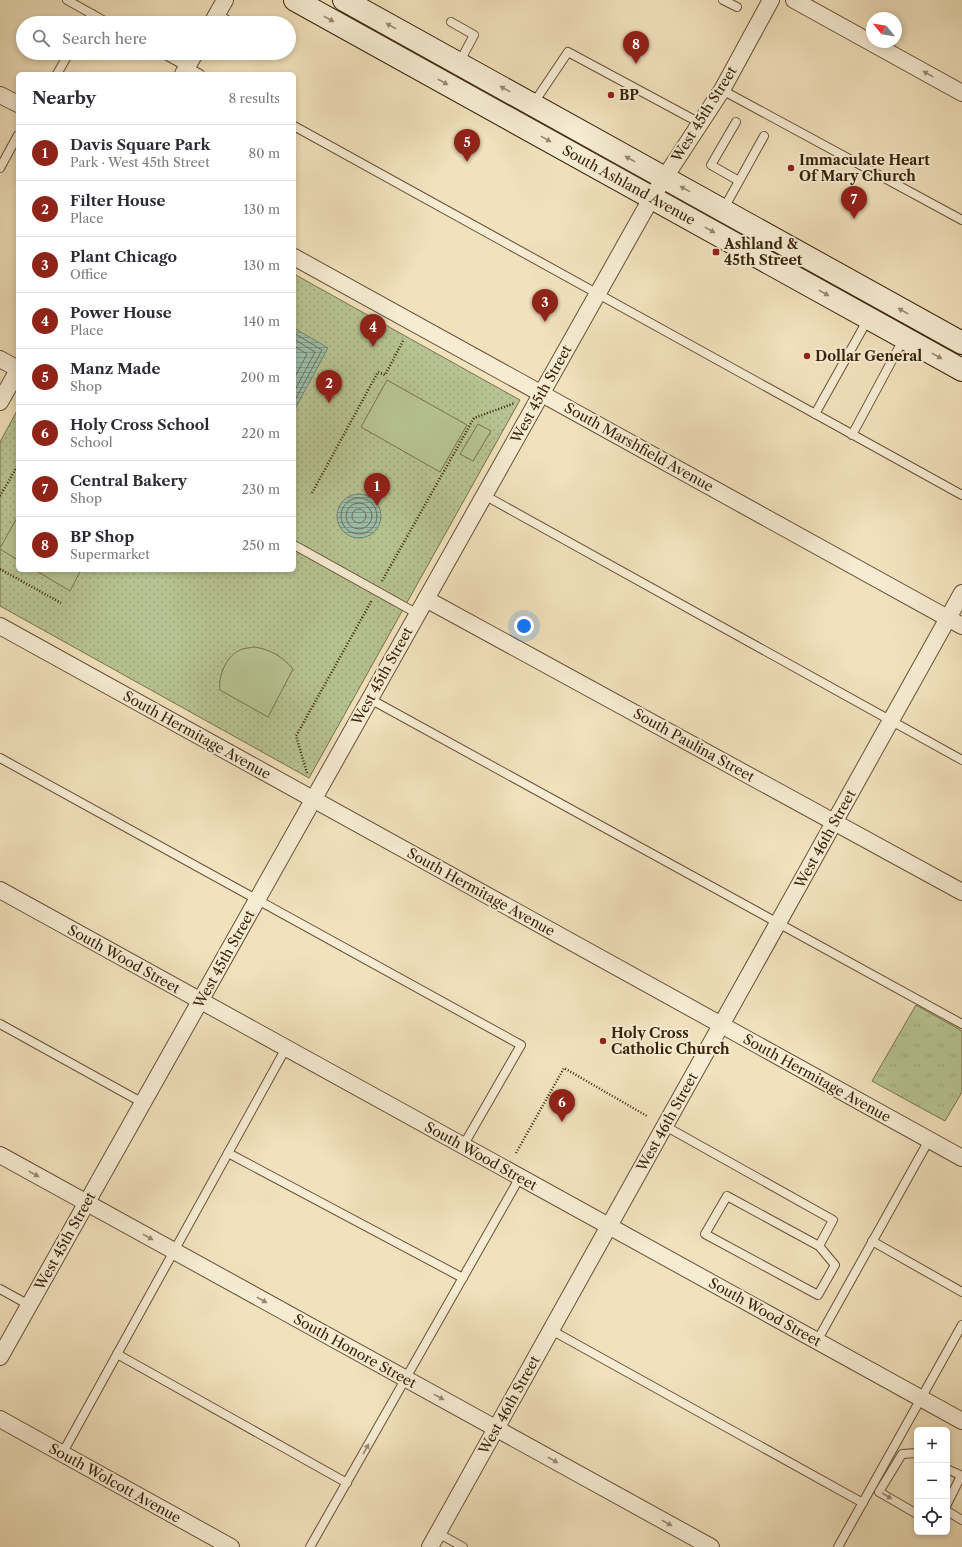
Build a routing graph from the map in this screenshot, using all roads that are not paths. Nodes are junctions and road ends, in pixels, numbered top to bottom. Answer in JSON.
{"nodes":[{"id":1,"x":66,"y":0,"type":"edge"},
{"id":2,"x":225,"y":0,"type":"edge"},
{"id":3,"x":295,"y":0,"type":"edge"},
{"id":4,"x":344,"y":0,"type":"edge"},
{"id":5,"x":724,"y":0,"type":"edge"},
{"id":6,"x":771,"y":0,"type":"edge"},
{"id":7,"x":794,"y":0,"type":"edge"},
{"id":8,"x":737,"y":7,"type":"dead end"},
{"id":9,"x":92,"y":14,"type":"joint"},
{"id":10,"x":96,"y":16,"type":"edge"},
{"id":11,"x":216,"y":16,"type":"edge"},
{"id":12,"x":452,"y":22,"type":"dead end"},
{"id":13,"x":65,"y":60,"type":"edge"},
{"id":14,"x":172,"y":60,"type":"edge"},
{"id":15,"x":193,"y":60,"type":"edge"},
{"id":16,"x":458,"y":64,"type":"junction"},
{"id":17,"x":58,"y":72,"type":"edge"},
{"id":18,"x":190,"y":72,"type":"edge"},
{"id":19,"x":722,"y":90,"type":"junction"},
{"id":20,"x":962,"y":93,"type":"edge"},
{"id":21,"x":0,"y":94,"type":"edge"},
{"id":22,"x":16,"y":103,"type":"edge"},
{"id":23,"x":532,"y":105,"type":"junction"},
{"id":24,"x":736,"y":122,"type":"dead end"},
{"id":25,"x":700,"y":123,"type":"junction"},
{"id":26,"x":296,"y":127,"type":"edge"},
{"id":27,"x":764,"y":136,"type":"dead end"},
{"id":28,"x":16,"y":140,"type":"edge"},
{"id":29,"x":0,"y":168,"type":"edge"},
{"id":30,"x":665,"y":178,"type":"junction"},
{"id":31,"x":739,"y":181,"type":"junction"},
{"id":32,"x":652,"y":197,"type":"junction"},
{"id":33,"x":722,"y":210,"type":"junction"},
{"id":34,"x":962,"y":220,"type":"edge"},
{"id":35,"x":296,"y":258,"type":"edge"},
{"id":36,"x":597,"y":294,"type":"junction"},
{"id":37,"x":868,"y":318,"type":"junction"},
{"id":38,"x":904,"y":338,"type":"junction"},
{"id":39,"x":962,"y":343,"type":"edge"},
{"id":40,"x":0,"y":359,"type":"edge"},
{"id":41,"x":16,"y":368,"type":"edge"},
{"id":42,"x":962,"y":370,"type":"edge"},
{"id":43,"x":16,"y":374,"type":"edge"},
{"id":44,"x":541,"y":393,"type":"junction"},
{"id":45,"x":0,"y":402,"type":"edge"},
{"id":46,"x":815,"y":414,"type":"junction"},
{"id":47,"x":852,"y":435,"type":"junction"},
{"id":48,"x":484,"y":495,"type":"junction"},
{"id":49,"x":962,"y":495,"type":"edge"},
{"id":50,"x":296,"y":546,"type":"edge"},
{"id":51,"x":962,"y":593,"type":"edge"},
{"id":52,"x":426,"y":599,"type":"junction"},
{"id":53,"x":418,"y":614,"type":"junction"},
{"id":54,"x":948,"y":618,"type":"junction"},
{"id":55,"x":0,"y":626,"type":"edge"},
{"id":56,"x":962,"y":626,"type":"edge"},
{"id":57,"x":370,"y":699,"type":"junction"},
{"id":58,"x":891,"y":721,"type":"junction"},
{"id":59,"x":0,"y":758,"type":"edge"},
{"id":60,"x":962,"y":760,"type":"edge"},
{"id":61,"x":313,"y":799,"type":"junction"},
{"id":62,"x":835,"y":821,"type":"junction"},
{"id":63,"x":0,"y":890,"type":"edge"},
{"id":64,"x":962,"y":892,"type":"edge"},
{"id":65,"x":257,"y":899,"type":"junction"},
{"id":66,"x":778,"y":923,"type":"junction"},
{"id":67,"x":200,"y":1001,"type":"junction"},
{"id":68,"x":0,"y":1024,"type":"edge"},
{"id":69,"x":962,"y":1024,"type":"edge"},
{"id":70,"x":721,"y":1025,"type":"junction"},
{"id":71,"x":286,"y":1048,"type":"junction"},
{"id":72,"x":143,"y":1103,"type":"junction"},
{"id":73,"x":665,"y":1126,"type":"junction"},
{"id":74,"x":928,"y":1140,"type":"junction"},
{"id":75,"x":463,"y":1146,"type":"junction"},
{"id":76,"x":228,"y":1152,"type":"junction"},
{"id":77,"x":0,"y":1156,"type":"edge"},
{"id":78,"x":962,"y":1158,"type":"edge"},
{"id":79,"x":520,"y":1177,"type":"junction"},
{"id":80,"x":86,"y":1203,"type":"junction"},
{"id":81,"x":609,"y":1227,"type":"junction"},
{"id":82,"x":872,"y":1241,"type":"junction"},
{"id":83,"x":819,"y":1246,"type":"junction"},
{"id":84,"x":174,"y":1251,"type":"junction"},
{"id":85,"x":463,"y":1278,"type":"junction"},
{"id":86,"x":0,"y":1289,"type":"edge"},
{"id":87,"x":962,"y":1292,"type":"edge"},
{"id":88,"x":29,"y":1305,"type":"junction"},
{"id":89,"x":962,"y":1325,"type":"edge"},
{"id":90,"x":551,"y":1330,"type":"junction"},
{"id":91,"x":817,"y":1341,"type":"junction"},
{"id":92,"x":117,"y":1354,"type":"junction"},
{"id":93,"x":0,"y":1357,"type":"edge"},
{"id":94,"x":405,"y":1379,"type":"junction"},
{"id":95,"x":921,"y":1399,"type":"junction"},
{"id":96,"x":0,"y":1419,"type":"edge"},
{"id":97,"x":962,"y":1421,"type":"edge"},
{"id":98,"x":496,"y":1429,"type":"junction"},
{"id":99,"x":914,"y":1453,"type":"edge"},
{"id":100,"x":62,"y":1454,"type":"junction"},
{"id":101,"x":950,"y":1470,"type":"edge"},
{"id":102,"x":962,"y":1476,"type":"edge"},
{"id":103,"x":347,"y":1483,"type":"junction"},
{"id":104,"x":950,"y":1499,"type":"edge"},
{"id":105,"x":862,"y":1503,"type":"junction"},
{"id":106,"x":914,"y":1512,"type":"edge"},
{"id":107,"x":950,"y":1514,"type":"edge"},
{"id":108,"x":962,"y":1520,"type":"edge"},
{"id":109,"x":438,"y":1533,"type":"junction"},
{"id":110,"x":231,"y":1547,"type":"edge"},
{"id":111,"x":310,"y":1547,"type":"edge"},
{"id":112,"x":430,"y":1547,"type":"edge"},
{"id":113,"x":463,"y":1547,"type":"edge"},
{"id":114,"x":710,"y":1547,"type":"edge"},
{"id":115,"x":838,"y":1547,"type":"edge"}],
"edges":[{"from":1,"to":9,"type":"lane"},
{"from":2,"to":11,"type":"street"},
{"from":3,"to":32,"type":"main road","name":"South Ashland Avenue","one_way":true},
{"from":16,"to":4,"type":"main road","name":"South Ashland Avenue","one_way":true},
{"from":5,"to":8,"type":"lane"},
{"from":6,"to":19,"type":"street","name":"West 45th Street"},
{"from":20,"to":7,"type":"street","one_way":true},
{"from":9,"to":10,"type":"lane"},
{"from":12,"to":16,"type":"lane"},
{"from":13,"to":17,"type":"lane"},
{"from":14,"to":18,"type":"lane"},
{"from":15,"to":18,"type":"street"},
{"from":23,"to":16,"type":"main road","name":"South Ashland Avenue","one_way":true},
{"from":19,"to":25,"type":"street","name":"West 45th Street"},
{"from":19,"to":34,"type":"lane"},
{"from":21,"to":22,"type":"street"},
{"from":23,"to":25,"type":"lane"},
{"from":30,"to":23,"type":"main road","name":"South Ashland Avenue","one_way":true},
{"from":24,"to":31,"type":"lane"},
{"from":25,"to":30,"type":"street","name":"West 45th Street"},
{"from":26,"to":36,"type":"lane"},
{"from":27,"to":31,"type":"lane"},
{"from":28,"to":29,"type":"lane"},
{"from":30,"to":32,"type":"street","name":"West 45th Street"},
{"from":33,"to":30,"type":"main road","name":"South Ashland Avenue","one_way":true},
{"from":31,"to":33,"type":"lane"},
{"from":32,"to":36,"type":"street","name":"West 45th Street"},
{"from":32,"to":37,"type":"main road","name":"South Ashland Avenue","one_way":true},
{"from":39,"to":33,"type":"main road","name":"South Ashland Avenue","one_way":true},
{"from":35,"to":44,"type":"street","name":"South Marshfield Avenue"},
{"from":36,"to":44,"type":"street","name":"West 45th Street"},
{"from":36,"to":46,"type":"lane"},
{"from":37,"to":38,"type":"main road","name":"South Ashland Avenue"},
{"from":37,"to":46,"type":"lane"},
{"from":38,"to":42,"type":"main road","name":"South Ashland Avenue","one_way":true},
{"from":38,"to":47,"type":"lane"},
{"from":40,"to":41,"type":"street"},
{"from":43,"to":45,"type":"street"},
{"from":44,"to":48,"type":"street","name":"West 45th Street"},
{"from":44,"to":54,"type":"street","name":"South Marshfield Avenue"},
{"from":46,"to":47,"type":"lane"},
{"from":47,"to":49,"type":"lane"},
{"from":48,"to":52,"type":"street","name":"West 45th Street"},
{"from":48,"to":58,"type":"lane"},
{"from":50,"to":53,"type":"lane"},
{"from":51,"to":54,"type":"street","name":"West 46th Street"},
{"from":52,"to":53,"type":"street","name":"West 45th Street"},
{"from":52,"to":62,"type":"street","name":"South Paulina Street"},
{"from":53,"to":57,"type":"street","name":"West 45th Street"},
{"from":54,"to":56,"type":"street","name":"South Marshfield Avenue"},
{"from":54,"to":58,"type":"street","name":"West 46th Street"},
{"from":55,"to":61,"type":"street","name":"South Hermitage Avenue"},
{"from":57,"to":61,"type":"street","name":"West 45th Street"},
{"from":57,"to":66,"type":"lane"},
{"from":58,"to":60,"type":"lane"},
{"from":58,"to":62,"type":"street","name":"West 46th Street"},
{"from":59,"to":65,"type":"lane"},
{"from":61,"to":65,"type":"street","name":"West 45th Street"},
{"from":61,"to":70,"type":"street","name":"South Hermitage Avenue"},
{"from":62,"to":64,"type":"street","name":"South Paulina Street"},
{"from":62,"to":66,"type":"street","name":"West 46th Street"},
{"from":63,"to":67,"type":"street","name":"South Wood Street"},
{"from":65,"to":67,"type":"street","name":"West 45th Street"},
{"from":65,"to":75,"type":"lane"},
{"from":66,"to":69,"type":"lane"},
{"from":66,"to":70,"type":"street","name":"West 46th Street"},
{"from":67,"to":71,"type":"street","name":"South Wood Street"},
{"from":67,"to":72,"type":"street","name":"West 45th Street"},
{"from":68,"to":72,"type":"lane"},
{"from":70,"to":73,"type":"street","name":"West 46th Street"},
{"from":70,"to":74,"type":"street","name":"South Hermitage Avenue"},
{"from":71,"to":75,"type":"street","name":"South Wood Street"},
{"from":71,"to":76,"type":"lane"},
{"from":72,"to":80,"type":"street","name":"West 45th Street"},
{"from":73,"to":81,"type":"street","name":"West 46th Street"},
{"from":73,"to":83,"type":"lane"},
{"from":74,"to":78,"type":"street","name":"South Hermitage Avenue"},
{"from":74,"to":82,"type":"lane"},
{"from":75,"to":79,"type":"street","name":"South Wood Street"},
{"from":76,"to":84,"type":"lane"},
{"from":76,"to":85,"type":"lane"},
{"from":77,"to":80,"type":"street","name":"South Honore Street","one_way":true},
{"from":79,"to":81,"type":"street","name":"South Wood Street"},
{"from":79,"to":85,"type":"lane"},
{"from":80,"to":84,"type":"street","name":"South Honore Street","one_way":true},
{"from":80,"to":88,"type":"street","name":"West 45th Street"},
{"from":81,"to":90,"type":"street","name":"West 46th Street"},
{"from":81,"to":91,"type":"street","name":"South Wood Street"},
{"from":82,"to":87,"type":"lane"},
{"from":82,"to":91,"type":"lane"},
{"from":83,"to":83,"type":"lane"},
{"from":84,"to":92,"type":"lane"},
{"from":84,"to":94,"type":"street","name":"South Honore Street","one_way":true},
{"from":85,"to":94,"type":"lane"},
{"from":86,"to":88,"type":"lane"},
{"from":88,"to":93,"type":"street","name":"West 45th Street"},
{"from":89,"to":95,"type":"lane"},
{"from":90,"to":98,"type":"street","name":"West 46th Street"},
{"from":90,"to":105,"type":"lane"},
{"from":91,"to":95,"type":"street","name":"South Wood Street"},
{"from":92,"to":100,"type":"lane"},
{"from":92,"to":103,"type":"lane"},
{"from":94,"to":98,"type":"street","name":"South Honore Street","one_way":true},
{"from":103,"to":94,"type":"lane","one_way":true},
{"from":95,"to":97,"type":"street","name":"South Wood Street"},
{"from":95,"to":105,"type":"lane"},
{"from":96,"to":100,"type":"street","name":"South Wolcott Avenue"},
{"from":98,"to":109,"type":"street","name":"West 46th Street"},
{"from":98,"to":114,"type":"street","name":"South Honore Street","one_way":true},
{"from":99,"to":106,"type":"lane","one_way":true},
{"from":100,"to":110,"type":"street","name":"South Wolcott Avenue"},
{"from":101,"to":102,"type":"lane"},
{"from":102,"to":104,"type":"lane"},
{"from":103,"to":111,"type":"lane"},
{"from":105,"to":115,"type":"lane"},
{"from":107,"to":108,"type":"lane"},
{"from":109,"to":112,"type":"street","name":"West 46th Street"},
{"from":109,"to":113,"type":"lane"}]}
